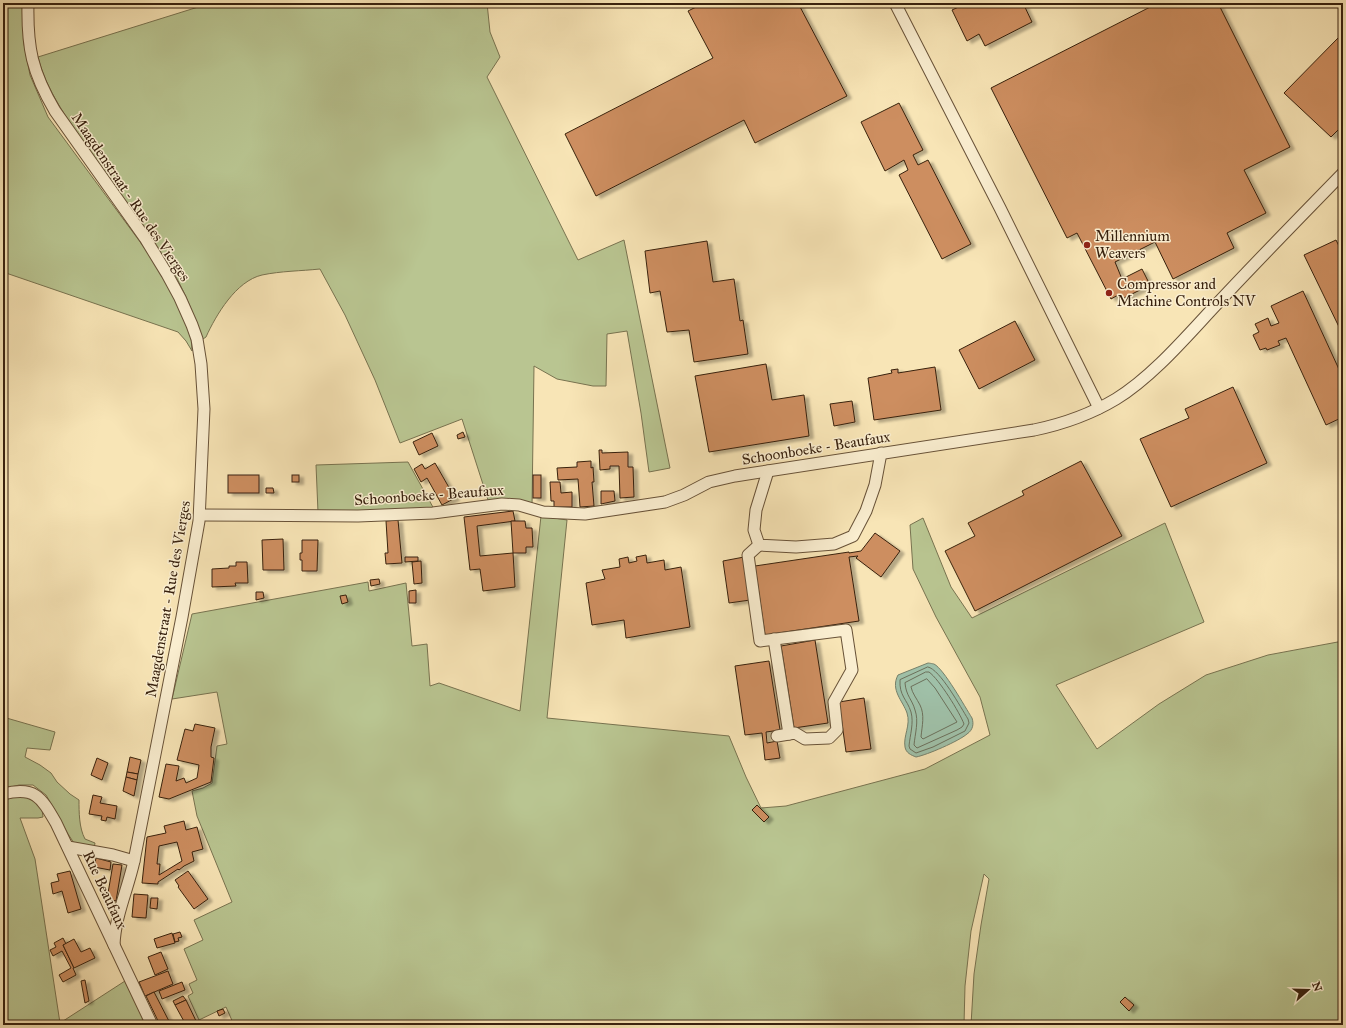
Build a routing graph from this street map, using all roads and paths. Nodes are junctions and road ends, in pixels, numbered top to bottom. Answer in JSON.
{"nodes":[{"id":1,"x":28,"y":3,"type":"edge"},
{"id":2,"x":895,"y":3,"type":"edge"},
{"id":3,"x":1343,"y":173,"type":"edge"},
{"id":4,"x":1099,"y":408,"type":"junction"},
{"id":5,"x":880,"y":453,"type":"junction"},
{"id":6,"x":768,"y":470,"type":"junction"},
{"id":7,"x":200,"y":515,"type":"junction"},
{"id":8,"x":759,"y":545,"type":"junction"},
{"id":9,"x":774,"y":639,"type":"junction"},
{"id":10,"x":789,"y":734,"type":"junction"},
{"id":11,"x":777,"y":736,"type":"dead end"},
{"id":12,"x":3,"y":794,"type":"edge"},
{"id":13,"x":68,"y":848,"type":"junction"},
{"id":14,"x":134,"y":860,"type":"junction"},
{"id":15,"x":114,"y":945,"type":"junction"},
{"id":16,"x":152,"y":1025,"type":"edge"}],
"edges":[{"from":1,"to":7,"type":"street","name":"Maagdenstraat - Rue des Vierges"},
{"from":2,"to":4,"type":"street"},
{"from":3,"to":4,"type":"street","name":"Schoonboeke - Beaufaux"},
{"from":4,"to":5,"type":"street","name":"Schoonboeke - Beaufaux"},
{"from":5,"to":6,"type":"street","name":"Schoonboeke - Beaufaux"},
{"from":5,"to":8,"type":"street"},
{"from":6,"to":7,"type":"street","name":"Schoonboeke - Beaufaux"},
{"from":6,"to":8,"type":"street"},
{"from":7,"to":14,"type":"street","name":"Maagdenstraat - Rue des Vierges"},
{"from":8,"to":9,"type":"street"},
{"from":9,"to":10,"type":"street"},
{"from":9,"to":10,"type":"street"},
{"from":10,"to":11,"type":"street"},
{"from":12,"to":13,"type":"street","name":"Rue Beaufaux"},
{"from":13,"to":14,"type":"street","name":"Rue Beaufaux"},
{"from":13,"to":15,"type":"street","name":"Rue Beaufaux"},
{"from":14,"to":15,"type":"street","name":"Rue Beaufaux"},
{"from":15,"to":16,"type":"street","name":"Rue Beaufaux"}]}
